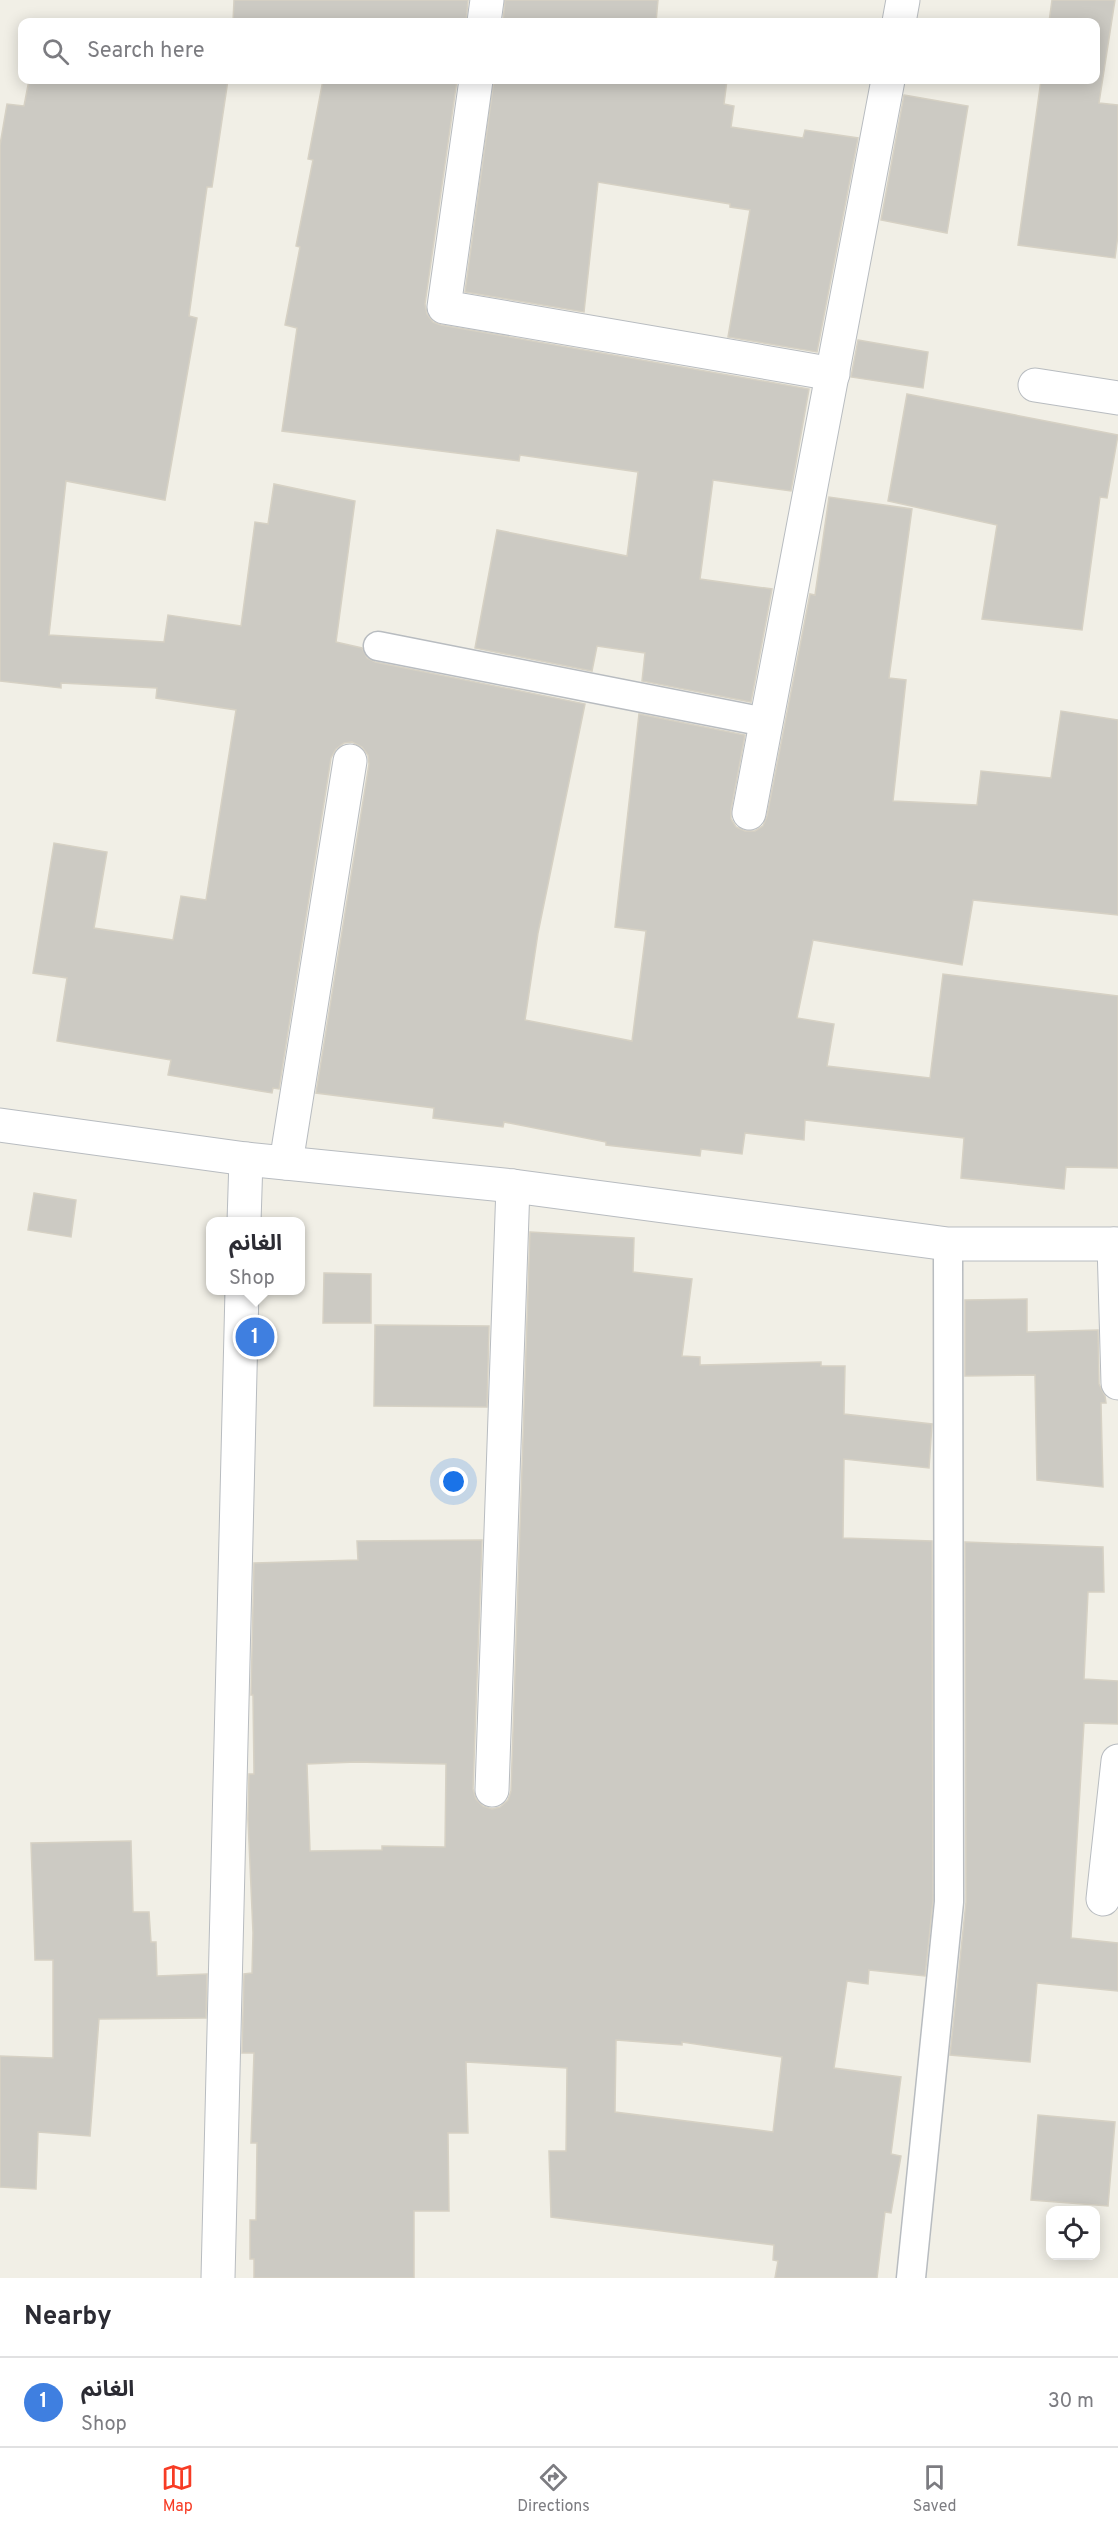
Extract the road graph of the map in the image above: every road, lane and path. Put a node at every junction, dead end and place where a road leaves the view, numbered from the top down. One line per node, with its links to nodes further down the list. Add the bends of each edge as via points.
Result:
1 (487, 0): 3 (street)
2 (903, 0): 4 (street)
3 (485, 18)
4 (900, 18)
5 (475, 84): 7 (street, via 444,307)
6 (887, 84): 7 (street)
7 (833, 374): 11 (street)
8 (1035, 385): 9 (street)
9 (1118, 398)
10 (378, 646): 11 (lane)
11 (765, 722): 13 (street)
12 (350, 761): 16 (street)
13 (749, 813)
14 (0, 1125): 15 (street)
15 (246, 1159): 16 (street); 18 (street)
16 (286, 1163): 17 (street)
17 (513, 1186): 19 (street); 24 (street)
18 (244, 1217)
19 (948, 1244): 20 (street); 27 (lane, via 949,1902)
20 (1116, 1244): 22 (street)
21 (242, 1295): 26 (street)
22 (1118, 1383)
23 (1118, 1761): 25 (street)
24 (492, 1790)
25 (1103, 1899)
26 (218, 2278)
27 (911, 2278)

